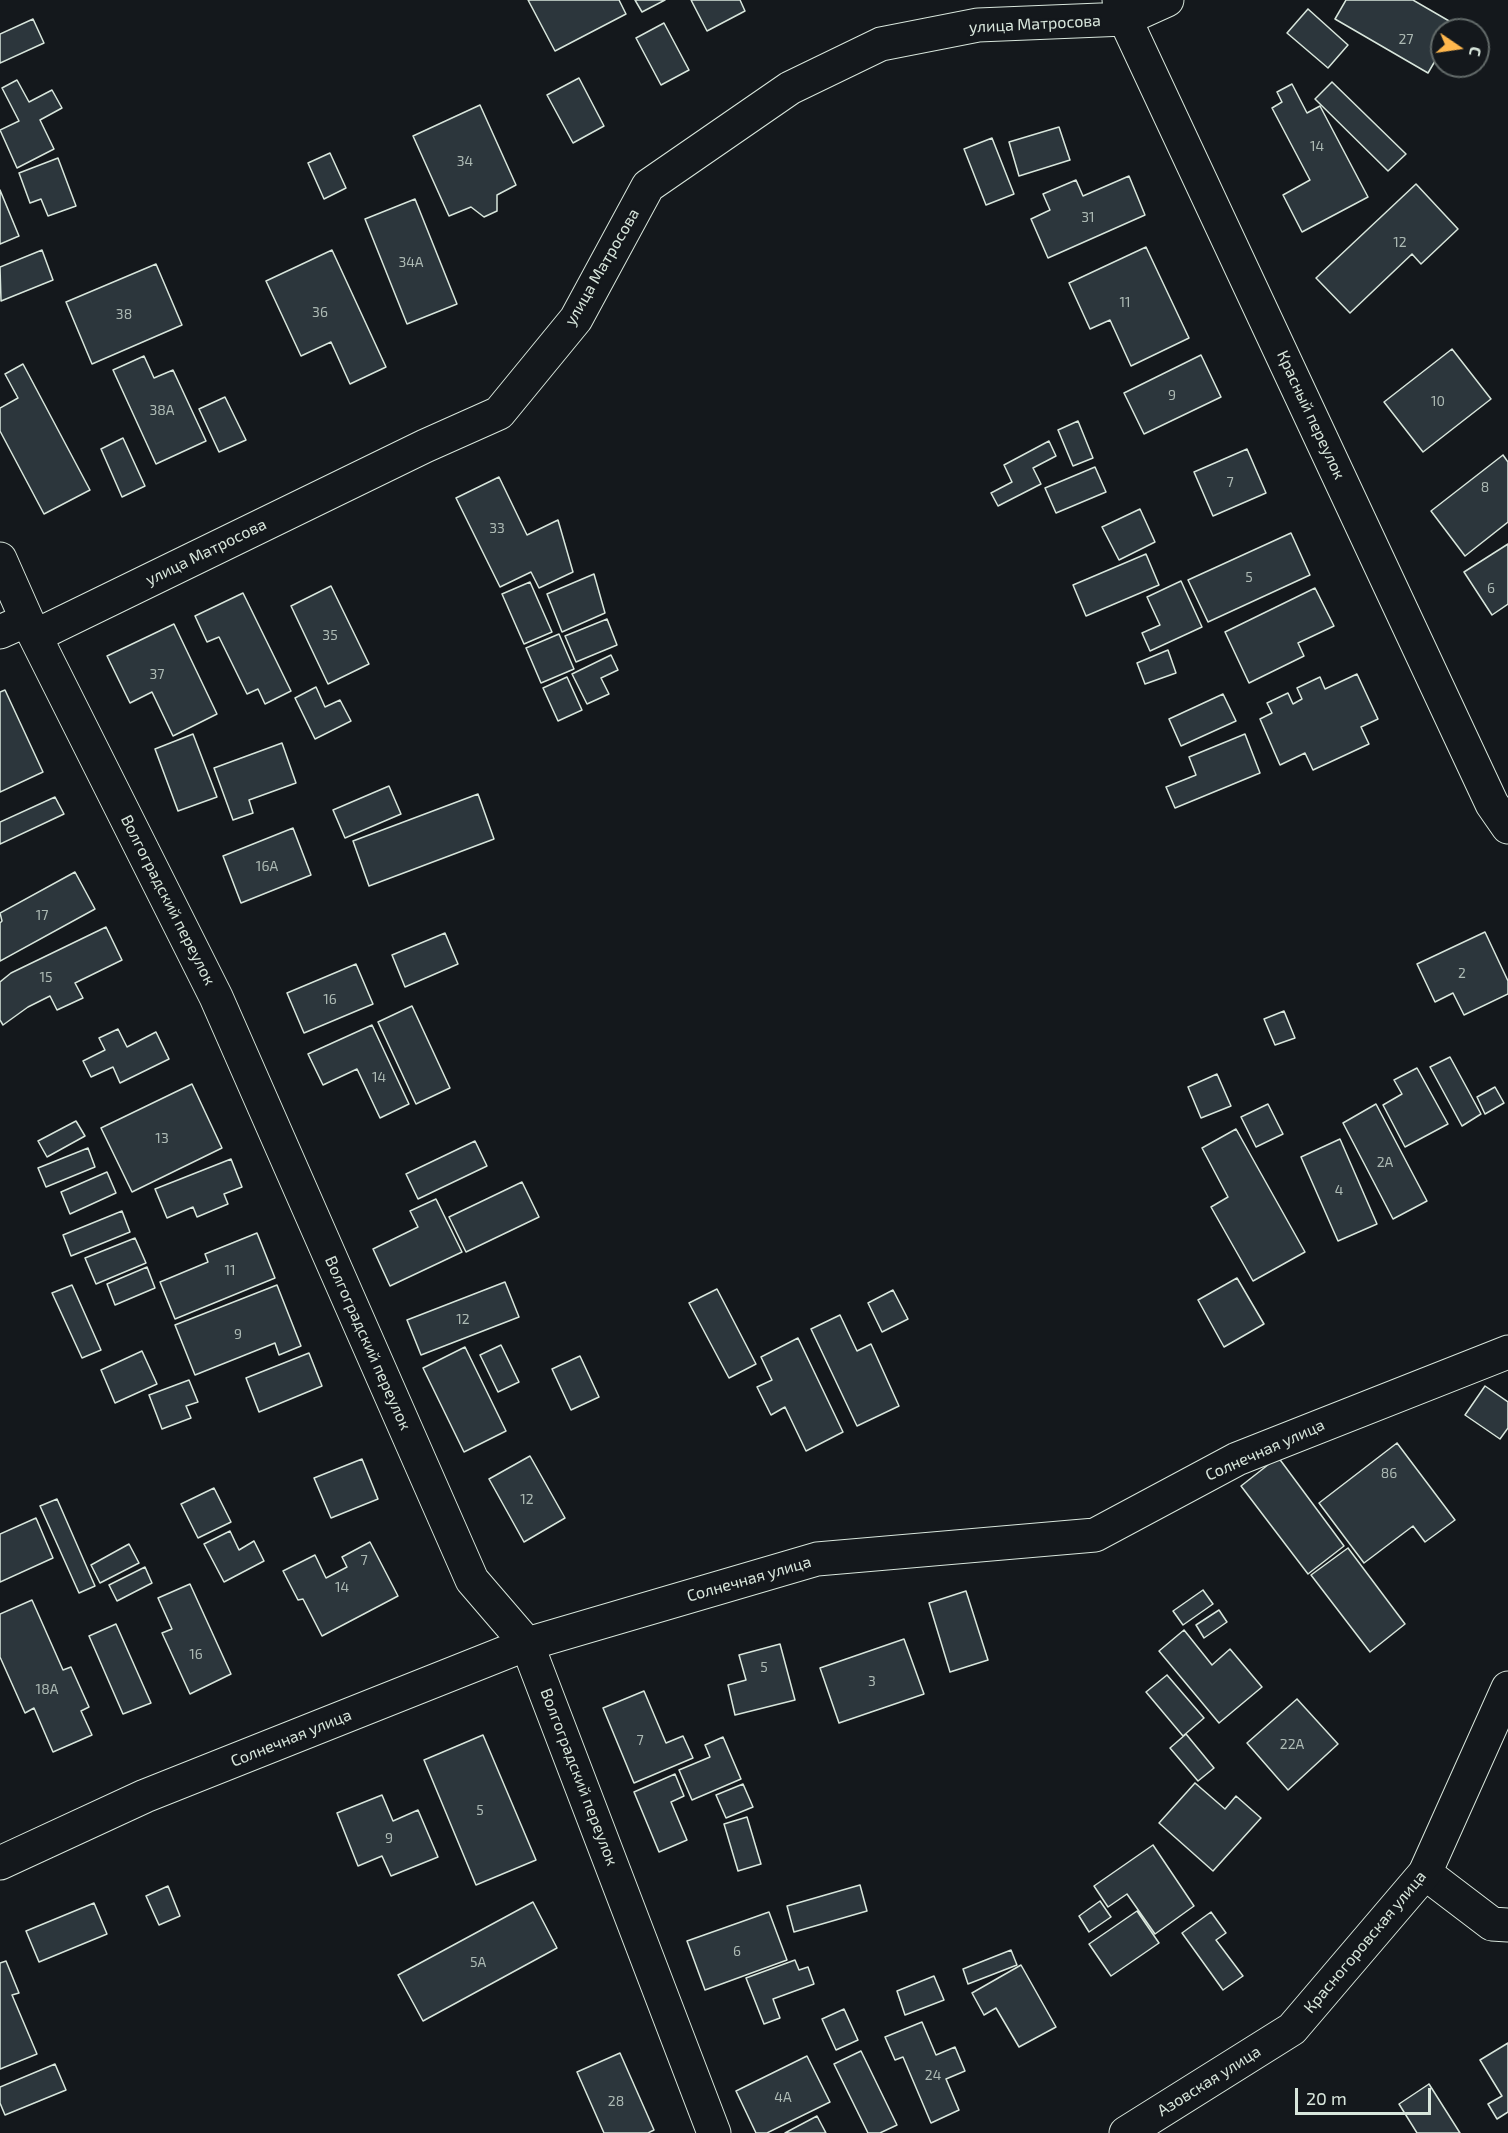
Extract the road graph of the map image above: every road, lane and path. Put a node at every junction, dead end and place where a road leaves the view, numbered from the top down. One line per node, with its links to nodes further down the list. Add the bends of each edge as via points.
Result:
1 (1167, 0): 2 (street, улица Матросова)
2 (1122, 9): 4 (street, улица Матросова, via 978,25 880,44 790,88 648,186 576,319 499,413); 5 (street, Красный переулок, via 1492,804)
3 (0, 559): 4 (street, Волгоградский переулок)
4 (21, 629): 7 (street, Волгоградский переулок, via 216,997 472,1580)
5 (1508, 827)
6 (1508, 1352): 7 (street, Солнечная улица, via 1237,1459 1095,1535 817,1559)
7 (527, 1644): 9 (street, Солнечная улица, via 145,1796); 13 (street, Волгоградский переулок)
8 (1508, 1688): 10 (street, Красногоровская улица)
9 (0, 1863)
10 (1425, 1873): 11 (street, via 1492,1924); 12 (street, Красногоровская улица)
11 (1508, 1925)
12 (1292, 2029): 14 (street, Азовская улица)
13 (714, 2133)
14 (1126, 2133)

